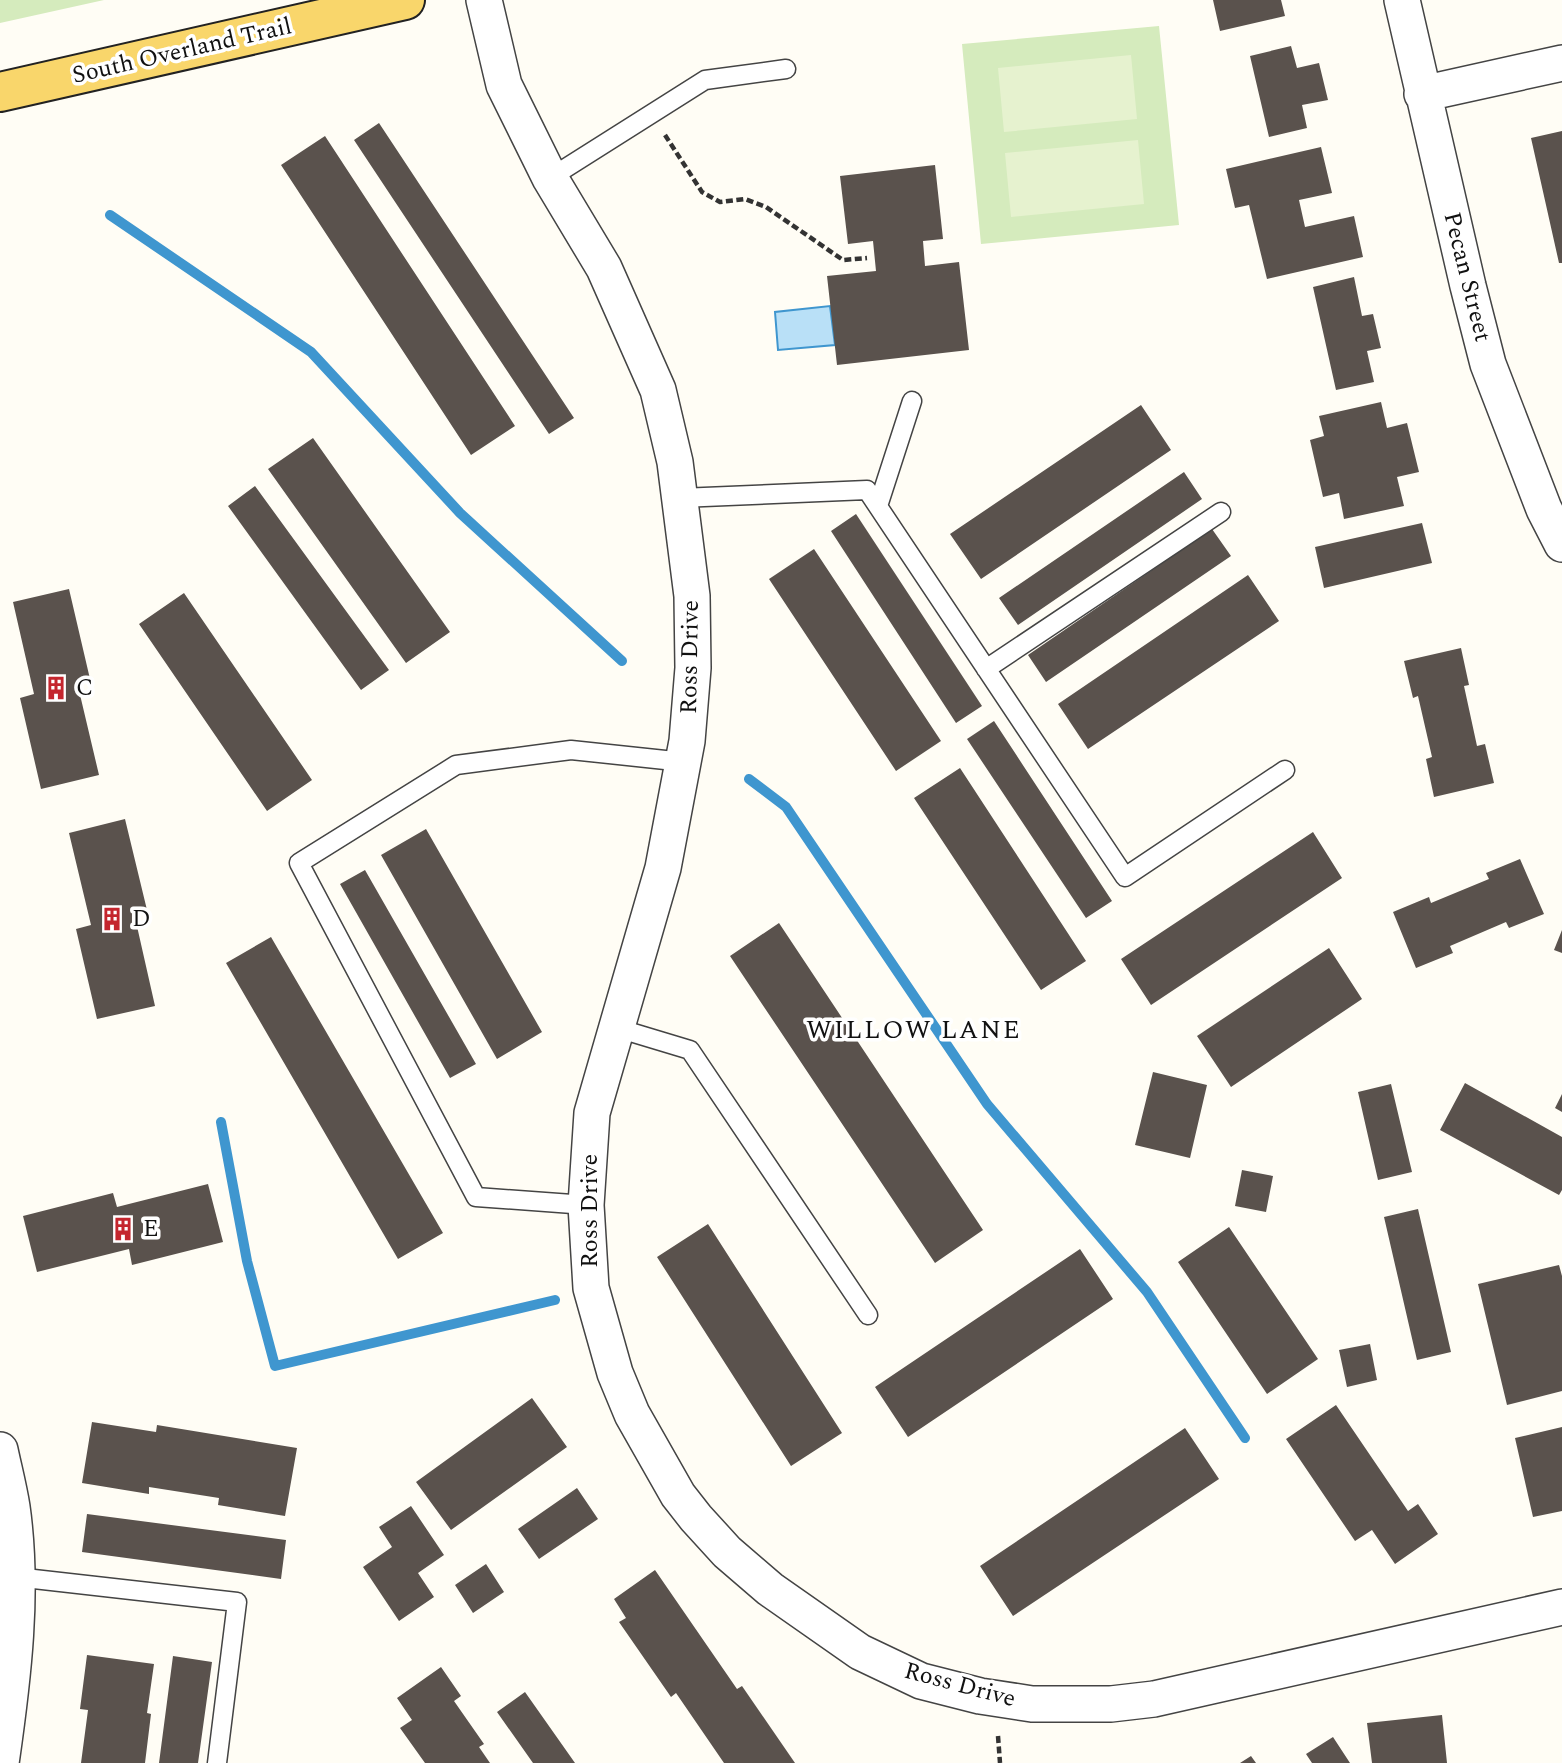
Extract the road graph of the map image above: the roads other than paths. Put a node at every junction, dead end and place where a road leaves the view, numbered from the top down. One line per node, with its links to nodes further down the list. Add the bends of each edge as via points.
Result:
1 (405, 0): 6 (main road, South Overland Trail)
2 (484, 0): 8 (street, Ross Drive, via 504,85)
3 (1402, 0): 7 (street, Pecan Street)
4 (1562, 63): 7 (street)
5 (786, 69): 8 (lane, via 705,80)
6 (0, 92)
7 (1422, 94): 13 (street, Pecan Street, via 1489,364 1544,509)
8 (550, 178): 10 (street, Ross Drive, via 604,268 658,390)
9 (912, 401): 11 (lane)
10 (680, 498): 11 (lane, via 867,490); 15 (street, Ross Drive, via 692,596 693,668)
11 (878, 506): 14 (lane)
12 (1221, 512): 14 (lane)
13 (1562, 544)
14 (986, 668): 16 (lane, via 1125,877)
15 (684, 762): 17 (street, Ross Drive, via 663,868); 18 (lane, via 571,750 456,765 299,863 477,1198)
16 (1284, 770)
17 (617, 1028): 18 (street, Ross Drive, via 592,1113); 19 (lane, via 690,1050)
18 (586, 1205): 22 (street, Ross Drive, via 591,1288 615,1373 632,1414 678,1495 727,1552 770,1589 860,1653 921,1681 1032,1704 1122,1703)
19 (868, 1315)
20 (0, 1450): 21 (street, via 12,1508)
21 (16, 1577): 23 (street, via 13,1660); 24 (lane, via 237,1602)
22 (1562, 1608)
23 (1, 1763)
24 (217, 1763)

